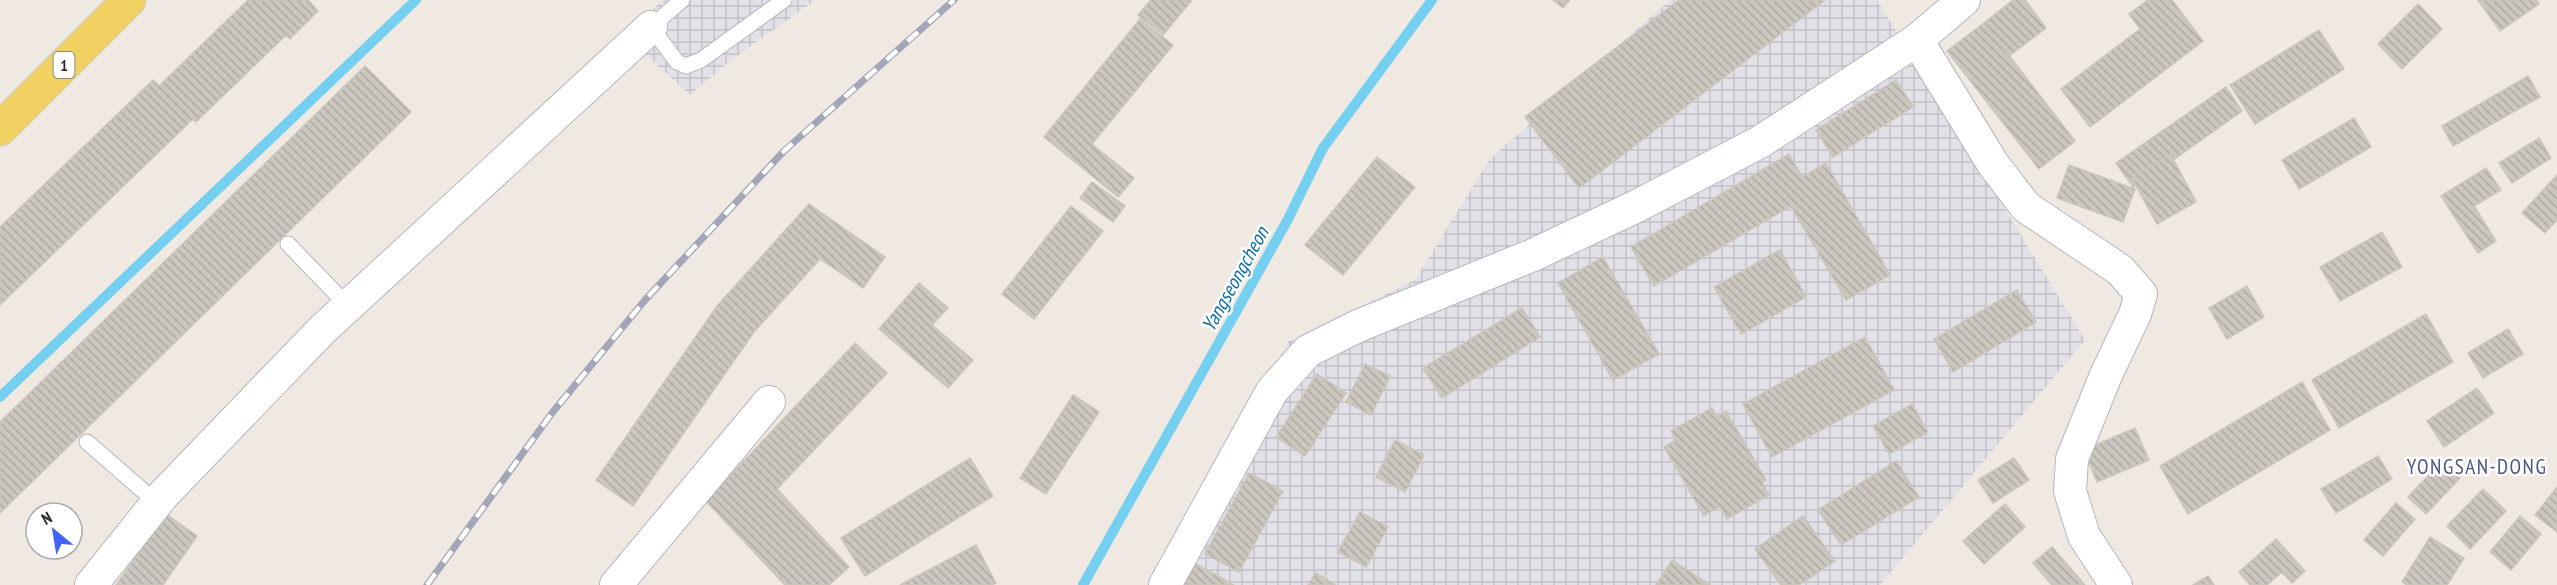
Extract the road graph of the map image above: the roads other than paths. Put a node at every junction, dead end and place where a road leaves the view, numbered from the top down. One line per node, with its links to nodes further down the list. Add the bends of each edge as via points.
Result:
1 (129, 0): 7 (main road, 1)
2 (682, 0): 5 (lane)
3 (784, 0): 5 (lane, via 701,60 686,66 677,62)
4 (1964, 0): 6 (street)
5 (651, 27): 9 (street)
6 (1917, 40): 15 (street, via 1760,142 1656,196 1533,255 1358,326 1308,351 1272,391); 16 (street, via 1994,164 2026,207 2120,270 2141,294 2072,459 2070,491 2084,536)
7 (0, 129)
8 (288, 244): 9 (lane)
9 (348, 306): 12 (street)
10 (769, 402): 14 (street)
11 (87, 441): 12 (lane)
12 (157, 503): 13 (street)
13 (91, 585)
14 (616, 585)
15 (1165, 585)
16 (2115, 585)

